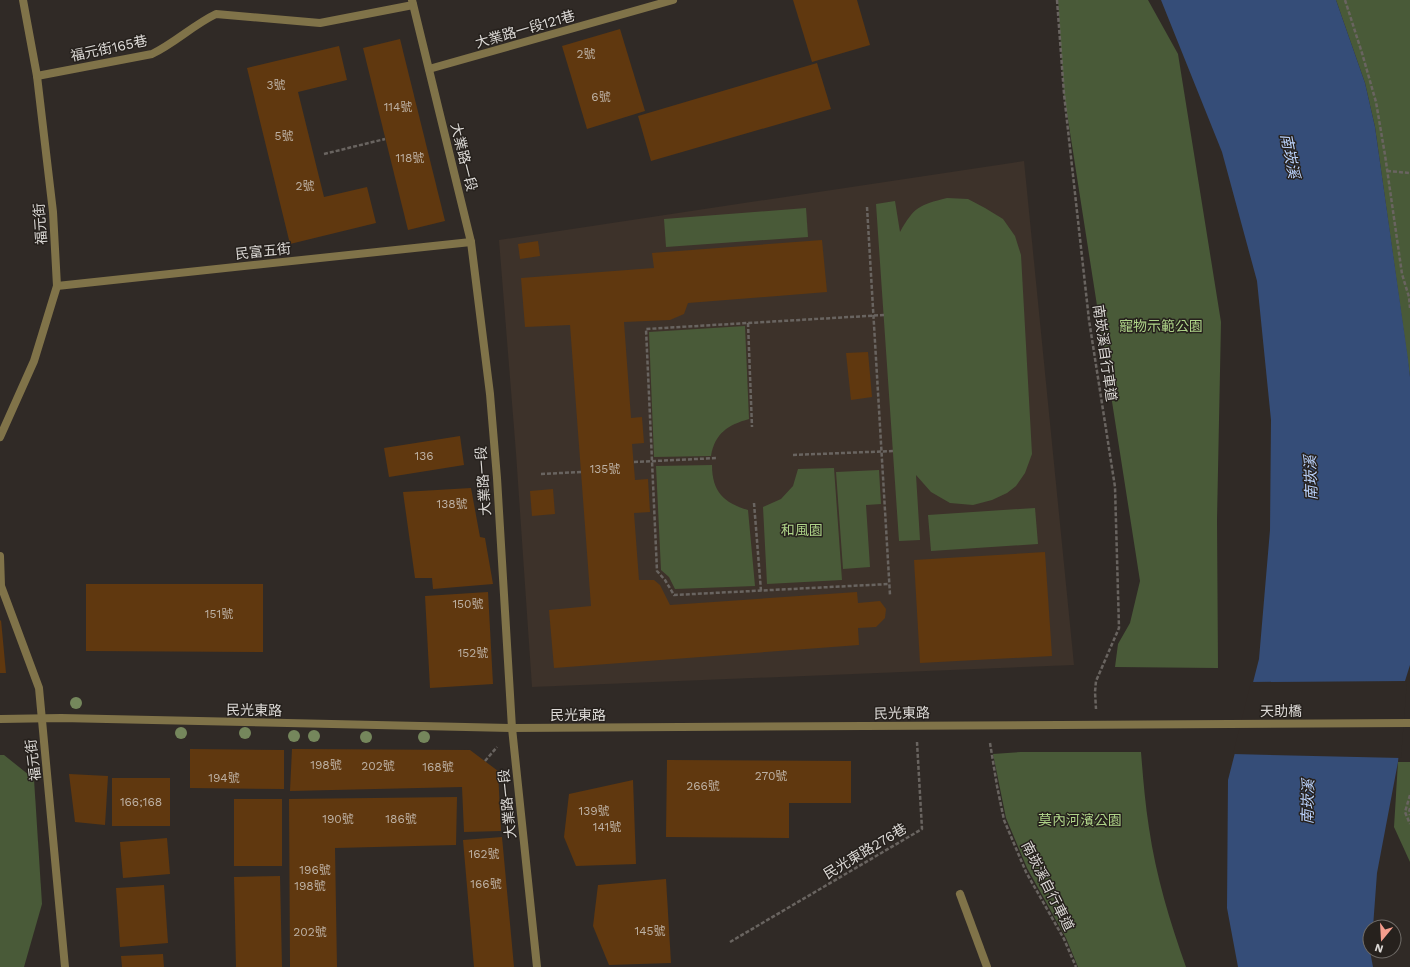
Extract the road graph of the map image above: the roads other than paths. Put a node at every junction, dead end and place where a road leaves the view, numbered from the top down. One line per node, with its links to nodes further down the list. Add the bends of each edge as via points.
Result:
1 (23, 0): 5 (street, 福元街)
2 (673, 0): 4 (street, 大業路一段121巷)
3 (412, 2): 4 (street, 大業路一段); 5 (street, 福元街165巷, via 320,22 216,14 152,54)
4 (429, 69): 6 (street, 大業路一段)
5 (37, 76): 7 (street, 福元街, via 53,212)
6 (471, 242): 7 (street, 民富五街); 14 (street, 大業路一段, via 490,394)
7 (57, 286): 8 (street, 福元街, via 34,361)
8 (0, 437)
9 (0, 556): 10 (street, 福元街, via 1,586 39,688)
10 (41, 718): 11 (street, 民光東路); 14 (street, 民光東路); 16 (street, 福元街)
11 (0, 719)
12 (1408, 723): 13 (street, 天助橋)
13 (1156, 725): 14 (street, 民光東路)
14 (512, 728): 17 (street, 大業路一段)
15 (960, 894): 18 (street)
16 (65, 967)
17 (537, 967)
18 (987, 967)

